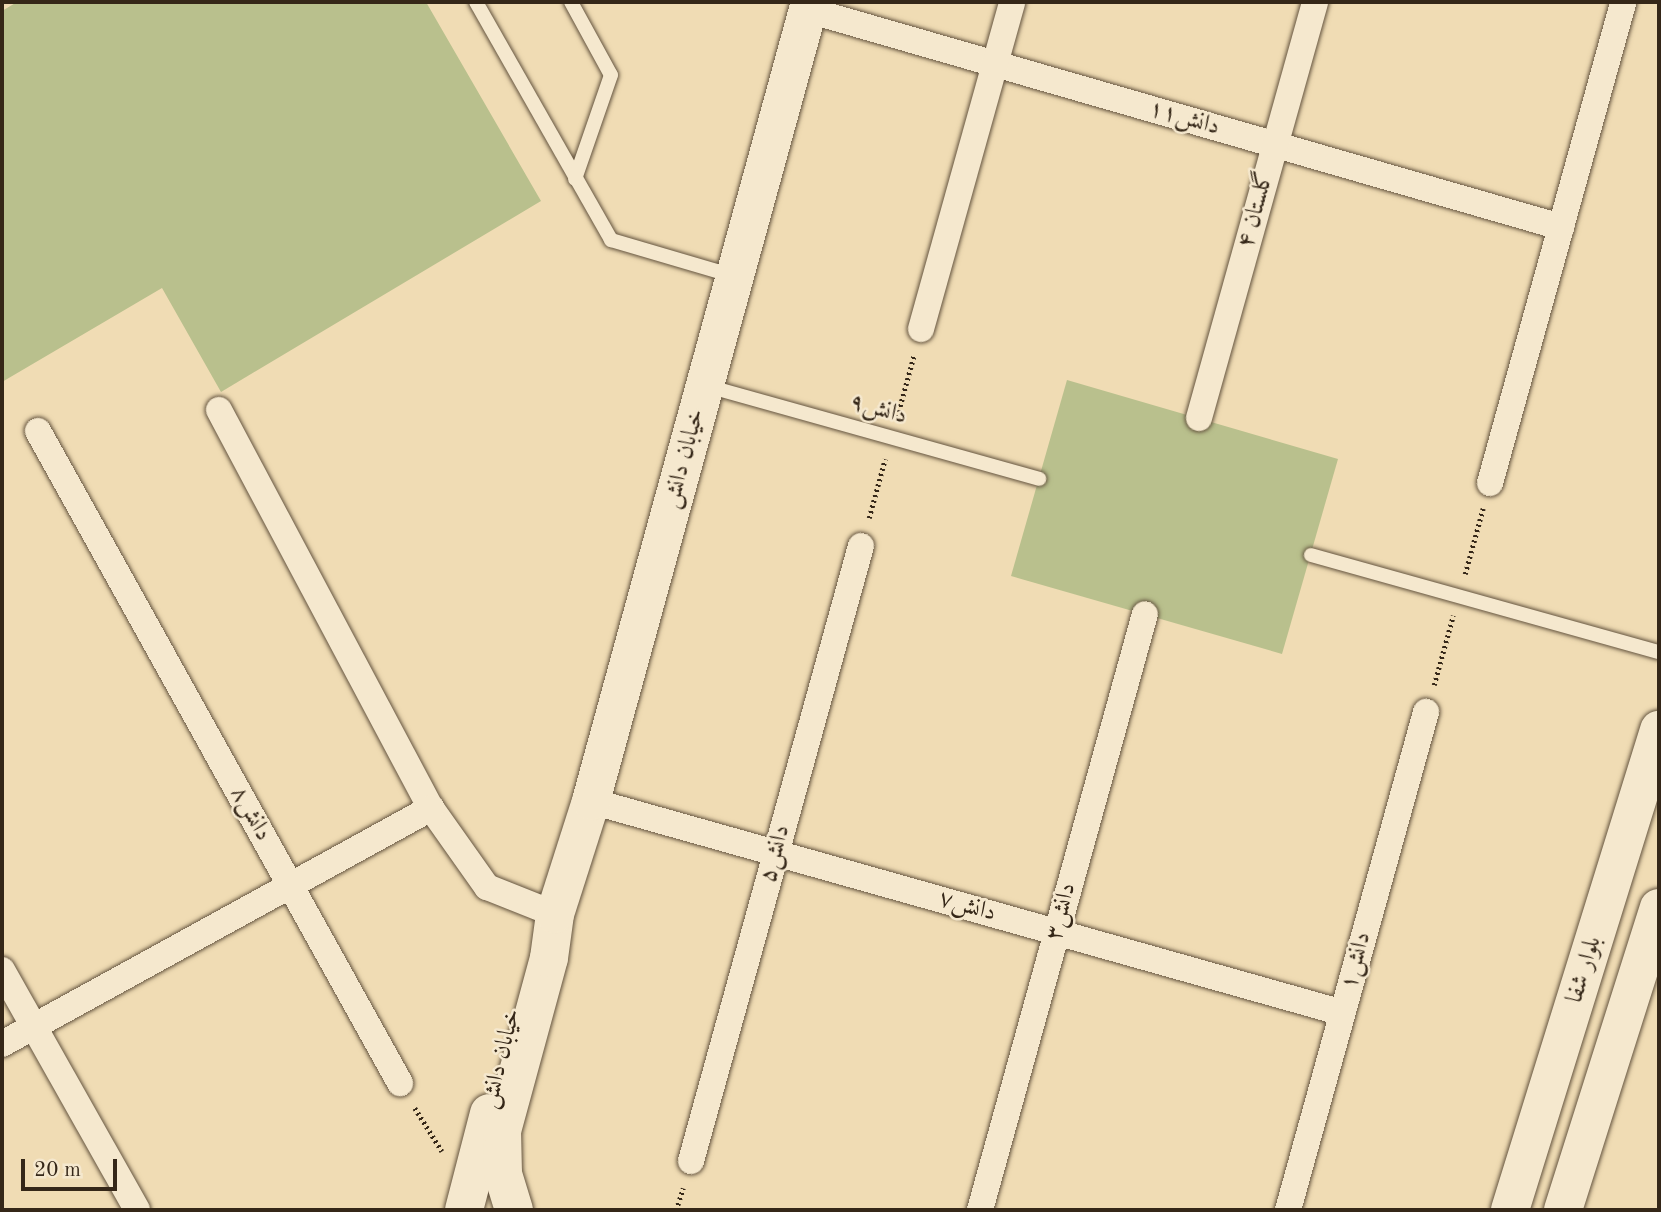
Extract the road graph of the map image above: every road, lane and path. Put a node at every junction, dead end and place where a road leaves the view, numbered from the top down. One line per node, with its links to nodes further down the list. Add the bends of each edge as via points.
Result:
1 (475, 2): 9 (lane)
2 (571, 2): 9 (lane, via 611,75)
3 (1012, 2): 7 (street)
4 (1315, 2): 8 (street, گلستان ۴)
5 (1623, 2): 10 (street)
6 (809, 6): 7 (street, دانش۱۱); 11 (street, خیابان دانش)
7 (995, 64): 8 (street, دانش۱۱); 12 (street)
8 (1275, 145): 10 (street, دانش۱۱); 15 (street, گلستان ۴)
9 (575, 178): 11 (lane, via 611,240)
10 (1561, 227): 19 (street)
11 (735, 276): 13 (street, خیابان دانش)
12 (921, 330): 17 (path)
13 (705, 385): 17 (lane, دانش۹); 27 (street, خیابان دانش)
14 (219, 410): 28 (street)
15 (1199, 418)
16 (38, 431): 30 (street, دانش۸)
17 (891, 437): 18 (lane, دانش۹); 20 (path)
18 (1039, 479)
19 (1490, 483): 22 (path)
20 (861, 546): 29 (street, دانش۵)
21 (1311, 555): 22 (lane)
22 (1458, 596): 24 (lane); 25 (path)
23 (1145, 614): 33 (street, دانش۳)
24 (1659, 652)
25 (1426, 712): 35 (street, دانش۱)
26 (1659, 730): 45 (street, بلوار شفا)
27 (591, 801): 29 (street, دانش۷); 32 (street, خیابان دانش)
28 (431, 808): 30 (street); 32 (street, via 487,887)
29 (776, 853): 33 (street, دانش۷); 39 (street, دانش۵)
30 (290, 886): 36 (street); 38 (street, دانش۸)
31 (1659, 908): 46 (street)
32 (555, 914): 40 (street, خیابان دانش, via 531,946); 42 (street, خیابان دانش, via 549,958 502,1131 503,1174)
33 (1056, 933): 35 (street, دانش۷); 43 (street, دانش۳)
34 (2, 970): 36 (street)
35 (1343, 1013): 44 (street, دانش۱)
36 (34, 1027): 37 (street); 41 (street)
37 (2, 1044)
38 (400, 1083): 40 (path)
39 (691, 1161)
40 (466, 1202)
41 (136, 1210)
42 (514, 1210)
43 (980, 1210)
44 (1288, 1210)
45 (1510, 1210)
46 (1563, 1210)

